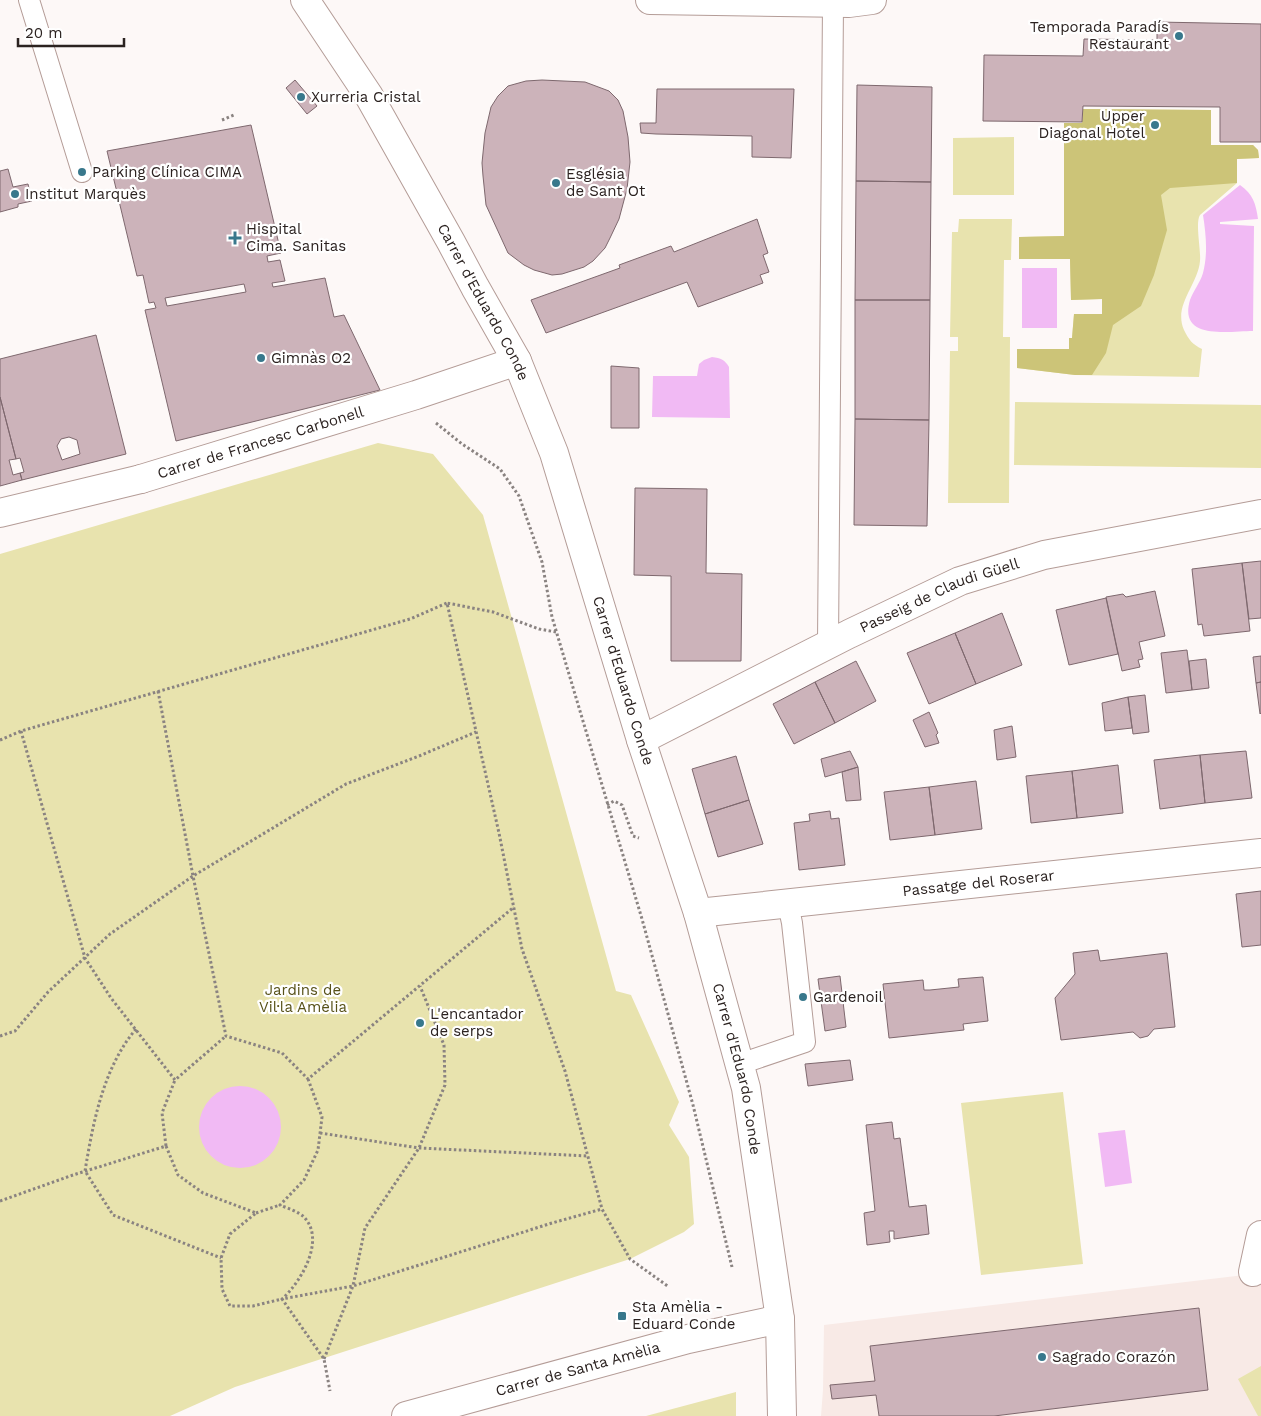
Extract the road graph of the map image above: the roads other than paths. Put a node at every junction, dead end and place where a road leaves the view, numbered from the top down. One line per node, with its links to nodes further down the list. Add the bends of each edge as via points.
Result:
1 (29, 0): 6 (lane)
2 (305, 0): 9 (street, Carrer d'Eduardo Conde, via 369,96)
3 (650, 0): 5 (street)
4 (872, 0): 5 (street)
5 (834, 3): 12 (lane)
6 (60, 103): 7 (lane, via 78,124 83,144); 8 (lane)
7 (91, 152)
8 (82, 172)
9 (516, 360): 10 (street, Carrer de Francesc Carbonell, via 416,395 141,478); 13 (street, Carrer d'Eduardo Conde, via 554,453)
10 (0, 513)
11 (1261, 514): 12 (street, Passeig de Claudi Güell, via 1044,554 960,581)
12 (828, 645): 13 (street, Passeig de Claudi Güell)
13 (642, 740): 16 (street, Carrer d'Eduardo Conde)
14 (1261, 853): 15 (street, Passatge del Roserar)
15 (788, 904): 16 (street, Passatge del Roserar); 17 (lane, via 805,1042)
16 (698, 913): 17 (street, Carrer d'Eduardo Conde)
17 (740, 1064): 20 (street, Carrer d'Eduardo Conde, via 748,1098)
18 (1261, 1236): 19 (street)
19 (1253, 1272)
20 (780, 1319): 21 (street, Carrer de Santa Amèlia, via 688,1339); 22 (street, Carrer d'Eduardo Conde)
21 (406, 1416)
22 (782, 1416)

